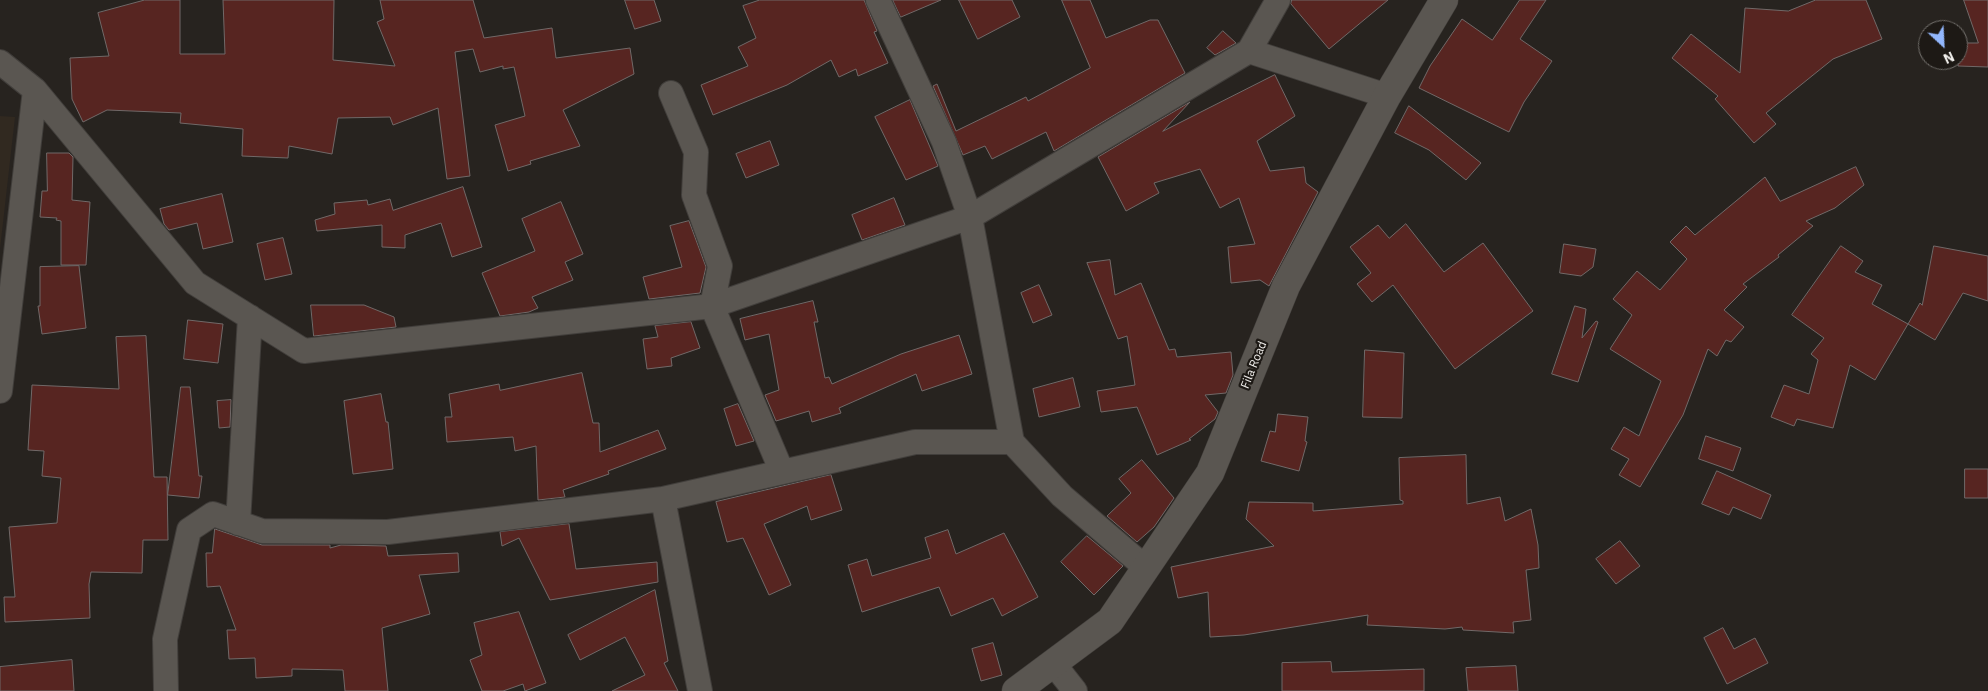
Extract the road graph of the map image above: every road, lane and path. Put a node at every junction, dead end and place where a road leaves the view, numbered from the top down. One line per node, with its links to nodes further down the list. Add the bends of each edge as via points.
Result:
1 (878, 0): 9 (street, via 944,142)
2 (1278, 0): 4 (street)
3 (1444, 0): 8 (street, Fila Road)
4 (1249, 52): 8 (street); 9 (street)
5 (0, 62): 6 (street)
6 (35, 90): 11 (street, via 195,283); 12 (street)
7 (671, 93): 10 (street, via 696,152 694,195 720,266)
8 (1387, 96): 17 (street, Fila Road, via 1286,286 1210,473)
9 (970, 217): 10 (street); 13 (street)
10 (712, 306): 11 (street, via 304,351); 14 (street)
11 (250, 317): 16 (street)
12 (0, 391)
13 (1012, 442): 14 (street, via 915,442); 17 (street, via 1062,496)
14 (782, 472): 15 (street)
15 (664, 499): 16 (street, via 388,532 262,532); 20 (street)
16 (238, 523): 19 (street, via 214,514 189,530 166,639)
17 (1146, 568): 18 (street, Fila Road, via 1110,621)
18 (1053, 663): 21 (street, Fila Road); 22 (street)
19 (166, 691)
20 (700, 691)
21 (1016, 691)
22 (1075, 691)

